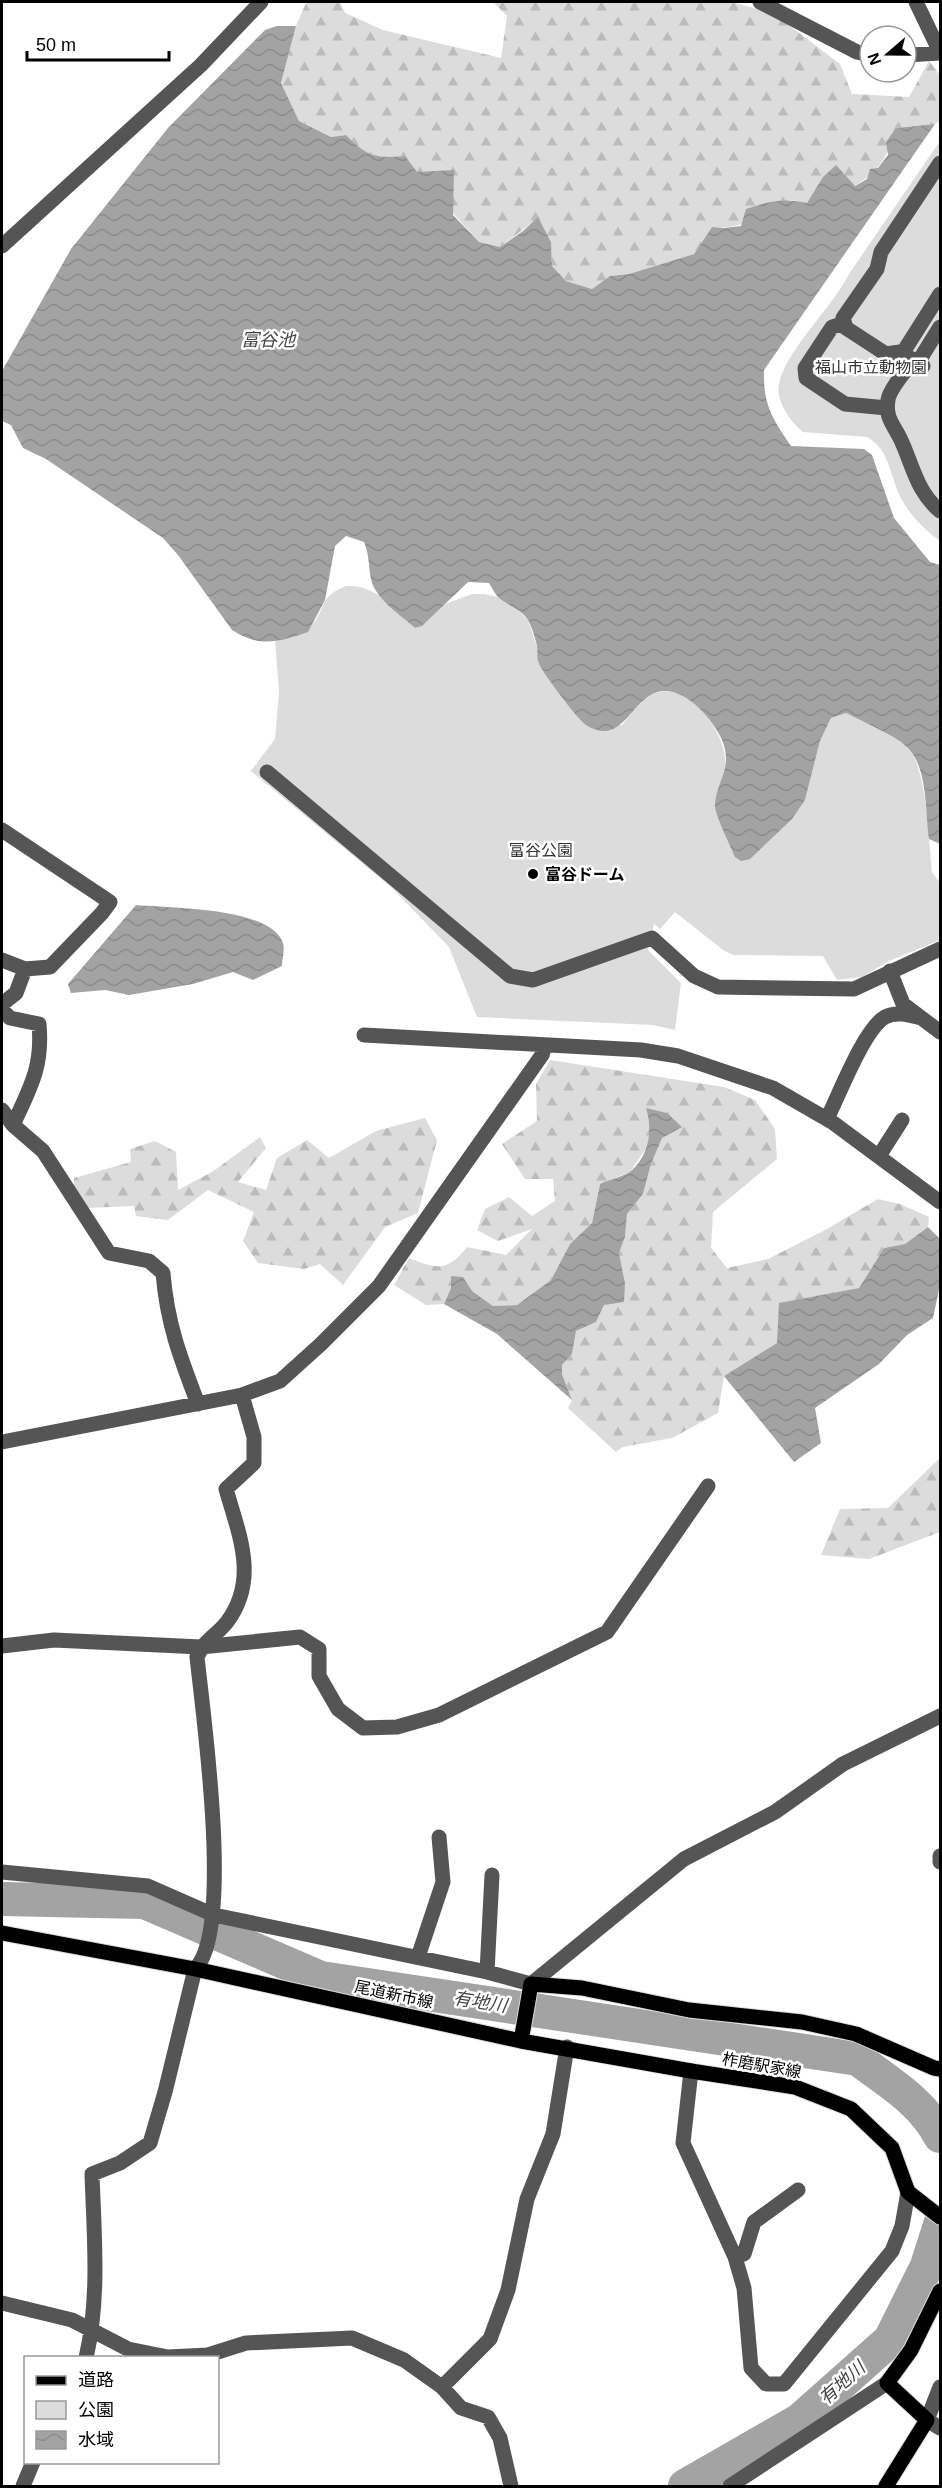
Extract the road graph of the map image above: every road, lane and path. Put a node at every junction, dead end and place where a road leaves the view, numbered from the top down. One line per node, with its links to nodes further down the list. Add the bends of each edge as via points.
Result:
1 (261, 2): 8 (street, via 201,65)
2 (760, 2): 4 (street)
3 (916, 2): 5 (street)
4 (858, 52)
5 (940, 53): 6 (street)
6 (918, 54)
7 (940, 163): 10 (street, via 881,252 877,269 843,318)
8 (2, 246)
9 (940, 294): 12 (street)
10 (844, 323): 12 (street, via 886,354); 13 (street, via 832,327 805,368 806,378 845,404)
11 (940, 327): 12 (street)
12 (914, 361): 13 (street, via 888,396)
13 (887, 408): 14 (street, via 917,484)
14 (940, 511)
15 (267, 772): 20 (street, via 510,976 533,980 652,938 694,976 718,987 854,989)
16 (2, 830): 19 (street, via 110,902 51,967)
17 (940, 949): 20 (street)
18 (2, 960): 19 (street)
19 (25, 969): 21 (street, via 16,993)
20 (890, 971): 23 (street, via 903,1004)
21 (2, 1004)
22 (2, 1010): 30 (street, via 10,1018 39,1024 42,1047 38,1070)
23 (921, 1018): 24 (street); 28 (street, via 886,1016 871,1028)
24 (940, 1032)
25 (364, 1035): 26 (street)
26 (545, 1044): 28 (street, via 678,1056 773,1088); 33 (street, via 542,1055 379,1286 280,1381)
27 (2, 1110): 30 (street)
28 (827, 1119): 31 (street)
29 (903, 1120): 31 (street)
30 (13, 1125): 34 (street, via 43,1151 109,1253 149,1261 163,1273 175,1344)
31 (879, 1156): 32 (street)
32 (940, 1202)
33 (242, 1395): 34 (street); 38 (street, via 254,1437 254,1463 226,1490 246,1564 241,1593 227,1622)
34 (198, 1404): 35 (street)
35 (2, 1442)
36 (708, 1486): 38 (street, via 607,1632 439,1715 397,1727 363,1728 338,1709 319,1676 319,1649 300,1637)
37 (2, 1646): 38 (street, via 54,1640)
38 (201, 1647): 45 (street, via 197,1657 214,1828)
39 (940, 1716): 50 (street, via 843,1764 775,1812 684,1859)
40 (439, 1837): 47 (street, via 443,1882)
41 (940, 1856): 42 (street)
42 (940, 1862)
43 (2, 1872): 45 (street, via 148,1886)
44 (492, 1875): 49 (street)
45 (214, 1915): 47 (street); 48 (street)
46 (2, 1933): 48 (main road, 尾道新市線)
47 (418, 1958): 49 (street)
48 (199, 1966): 51 (main road, 尾道新市線); 61 (street, via 150,2143 120,2163 92,2174)
49 (487, 1972): 50 (street)
50 (530, 1988): 51 (main road); 53 (main road, via 582,1988 689,2010 813,2024 856,2034)
51 (522, 2036): 52 (main road, 柞磨駅家線)
52 (567, 2047): 54 (main road, 柞磨駅家線); 66 (street, via 553,2134 527,2199 508,2290 490,2339)
53 (940, 2069)
54 (691, 2071): 56 (main road, 柞磨駅家線, via 795,2087 851,2109 892,2148); 58 (street, via 683,2143)
55 (798, 2190): 58 (street, via 754,2222 744,2254)
56 (908, 2192): 57 (main road); 58 (street, via 902,2226 892,2251 783,2384 766,2384 751,2368 744,2288)
57 (940, 2217)
58 (735, 2257)
59 (940, 2291): 65 (main road, via 911,2350)
60 (2, 2303): 61 (street, via 72,2320)
61 (92, 2331): 62 (street); 63 (street, via 128,2349)
62 (86, 2356)
63 (163, 2356)
64 (188, 2356): 66 (street, via 208,2355 246,2343 352,2338 404,2360)
65 (887, 2383): 68 (main road); 73 (street)
66 (442, 2387): 72 (street, via 461,2408 488,2417 500,2438)
67 (940, 2387): 68 (street)
68 (927, 2420): 69 (street); 74 (main road)
69 (940, 2428)
70 (33, 2464): 71 (street)
71 (22, 2487)
72 (511, 2487)
73 (730, 2487)
74 (886, 2487)

